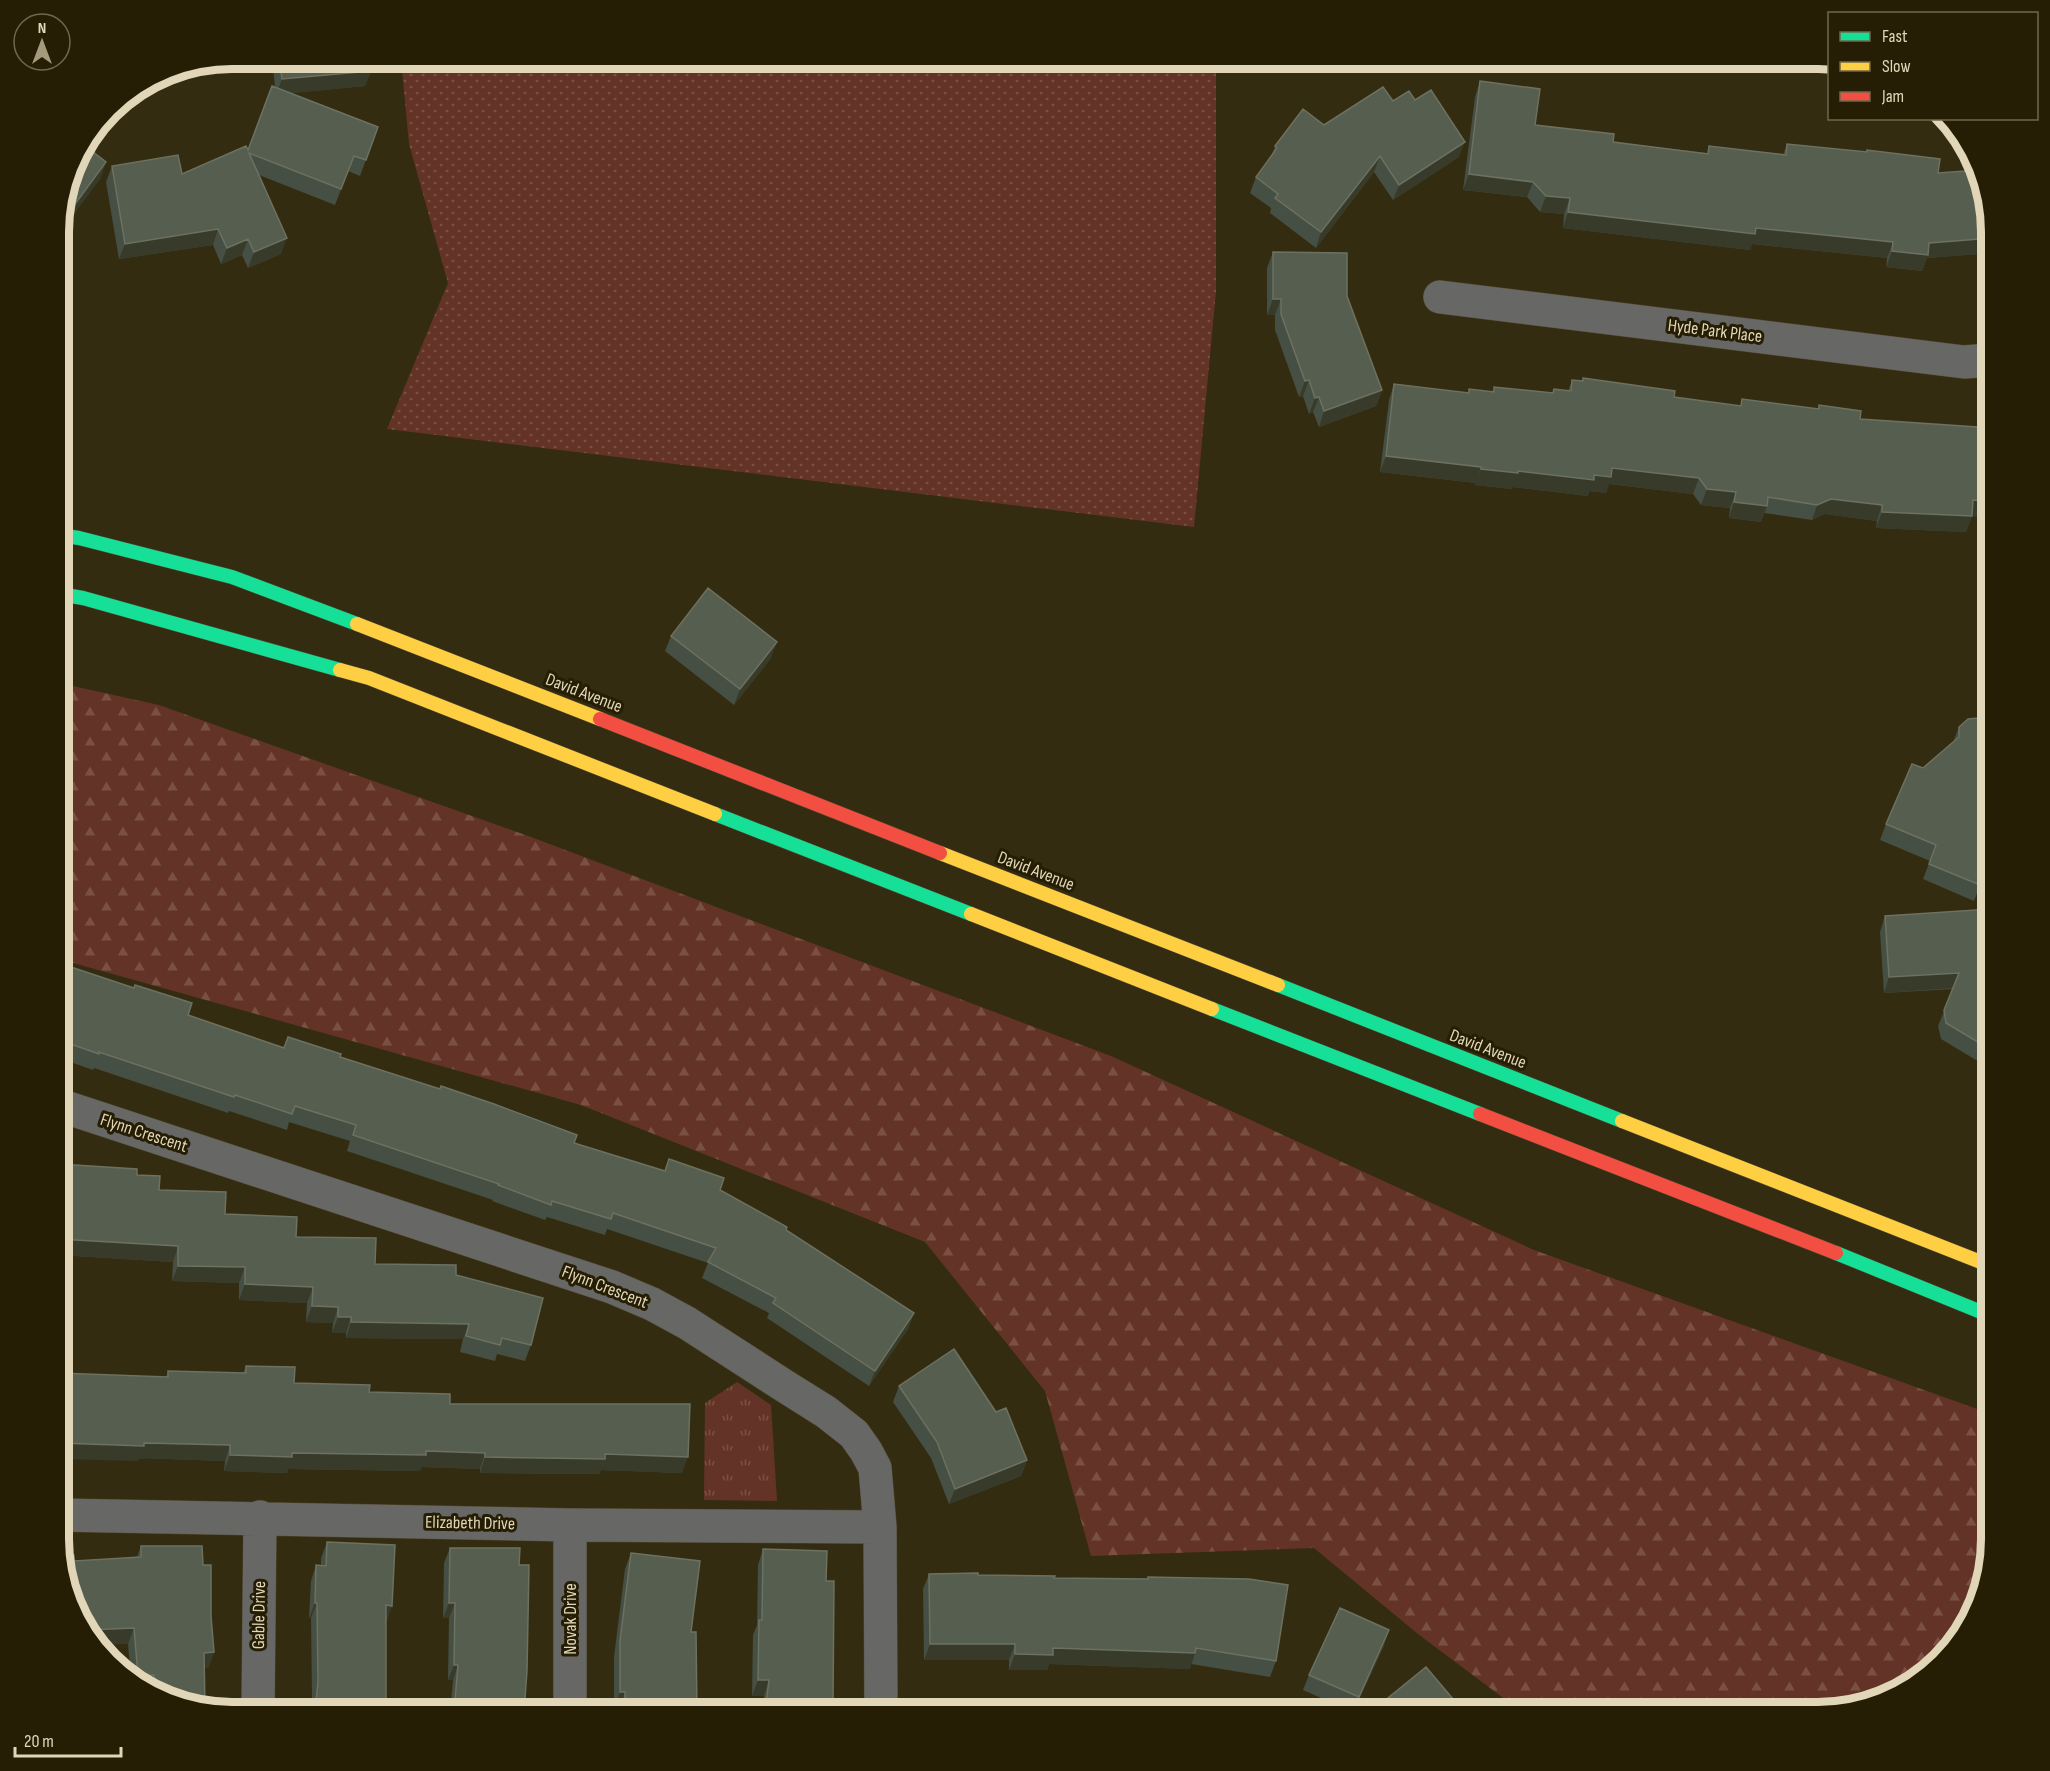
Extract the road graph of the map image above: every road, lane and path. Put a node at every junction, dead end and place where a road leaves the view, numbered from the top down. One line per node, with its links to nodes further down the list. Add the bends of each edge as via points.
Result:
1 (1440, 297): 2 (street, Hyde Park Place, via 1964,362)
2 (1981, 361)
3 (69, 536): 6 (main road, David Avenue, via 232,577 384,634)
4 (69, 596): 7 (main road, via 369,678)
5 (69, 1108): 11 (street, Flynn Crescent, via 612,1287 652,1304 826,1412 854,1434 875,1468)
6 (1981, 1262)
7 (1981, 1312)
8 (69, 1515): 9 (street, Elizabeth Drive)
9 (260, 1517): 10 (street, Elizabeth Drive); 12 (street, Gable Drive)
10 (570, 1525): 11 (street, Elizabeth Drive); 13 (street, Novak Drive)
11 (880, 1527): 14 (street, Flynn Crescent)
12 (258, 1702)
13 (570, 1702)
14 (881, 1702)

